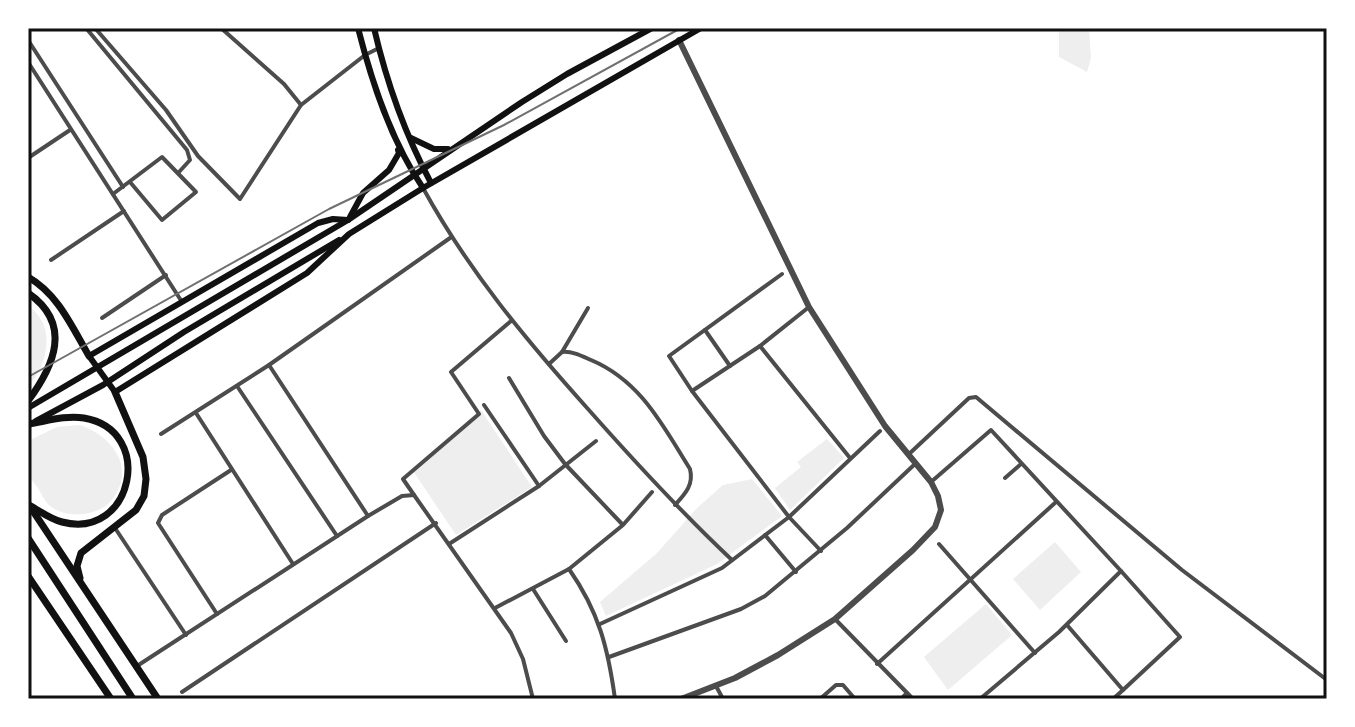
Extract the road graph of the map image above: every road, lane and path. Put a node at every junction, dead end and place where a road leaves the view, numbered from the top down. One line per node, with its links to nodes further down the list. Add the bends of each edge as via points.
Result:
1 (86, 28): 20 (street, via 187,150 190,160)
2 (95, 28): 13 (street, via 198,156 240,199)
3 (221, 28): 13 (street)
4 (358, 28): 11 (main road)
5 (374, 28): 10 (main road)
6 (652, 28): 15 (main road)
7 (701, 28): 9 (main road)
8 (28, 40): 24 (street)
9 (679, 40): 23 (main road); 37 (street)
10 (379, 48): 11 (street); 16 (main road)
11 (365, 55): 13 (street); 17 (main road)
12 (28, 62): 14 (street)
13 (301, 105)
14 (70, 130): 18 (street); 26 (street)
15 (469, 136): 16 (main road, via 446,151); 19 (main road)
16 (411, 138): 19 (main road)
17 (397, 143): 21 (main road); 28 (main road, via 399,153 389,170 363,193)
18 (28, 157)
19 (423, 168): 21 (main road); 23 (main road)
20 (179, 172): 22 (street, via 162,157); 22 (street, via 196,192 162,220)
21 (414, 175): 25 (main road); 28 (main road)
22 (130, 182): 24 (street)
23 (431, 183): 25 (main road)
24 (123, 187): 26 (street)
25 (423, 188): 29 (main road); 30 (street)
26 (113, 194): 27 (street)
27 (124, 211): 31 (street); 33 (street)
28 (348, 220): 36 (main road, via 318,223); 54 (main road)
29 (349, 234): 51 (main road, via 307,273); 56 (main road, via 103,385)
30 (450, 238): 40 (street); 45 (street)
31 (51, 260)
32 (782, 274): 41 (street)
33 (166, 275): 36 (street); 39 (street)
34 (28, 277): 44 (highway, via 55,299)
35 (28, 293): 52 (highway, via 49,315 56,339 51,365)
36 (182, 302): 44 (main road)
37 (809, 307): 42 (street); 60 (street, via 885,426)
38 (588, 308): 43 (street)
39 (102, 318)
40 (511, 321): 46 (street); 70 (street, via 451,372 479,414 403,479)
41 (705, 330): 47 (street); 50 (street, via 669,356)
42 (760, 346): 47 (street); 61 (street)
43 (562, 352): 46 (street); 73 (street, via 605,366 646,399 690,469 690,487)
44 (89, 356): 51 (main road)
45 (269, 365): 49 (street); 74 (street)
46 (548, 365): 73 (street)
47 (730, 366): 50 (street)
48 (509, 378): 63 (street)
49 (237, 386): 55 (street); 80 (street)
50 (692, 391): 75 (street)
51 (115, 392): 78 (highway, via 143,457 146,479 136,510)
52 (28, 401)
53 (484, 405): 68 (street)
54 (28, 408)
55 (196, 413): 58 (street); 65 (street)
56 (29, 424): 72 (highway, via 75,417 111,431 126,455 127,484 113,509 87,523 63,522)
57 (880, 431): 61 (street)
58 (161, 434)
59 (596, 441): 63 (street)
60 (909, 454): 62 (street); 105 (street, via 976,397 1180,569)
61 (850, 458): 75 (street)
62 (916, 463): 67 (street); 84 (street)
63 (565, 464): 68 (street); 77 (street)
64 (1021, 464): 66 (street); 67 (street, via 990,430); 71 (street)
65 (231, 470): 86 (street); 95 (street, via 162,515 158,523)
66 (1005, 478)
67 (931, 482): 96 (street, via 941,504 935,527)
68 (539, 486): 82 (street)
69 (652, 492): 77 (street)
70 (414, 495): 74 (street, via 402,496); 76 (street)
71 (1056, 502): 88 (street); 91 (street)
72 (29, 504): 92 (highway)
73 (675, 505): 85 (street)
74 (368, 516): 80 (street)
75 (789, 517): 79 (street); 84 (street)
76 (436, 523): 82 (street); 108 (street)
77 (623, 525): 87 (street)
78 (115, 528): 92 (highway, via 81,553); 99 (street)
79 (765, 535): 85 (street); 89 (street)
80 (337, 536): 86 (street)
81 (28, 538): 111 (highway)
82 (449, 544): 94 (street)
83 (939, 544): 91 (street)
84 (821, 551): 89 (street)
85 (732, 560): 97 (street)
86 (293, 564): 95 (street)
87 (569, 569): 93 (street); 97 (street)
88 (1121, 571): 98 (street); 107 (street, via 1180,637)
89 (796, 572): 102 (street, via 741,609)
90 (28, 576): 110 (highway)
91 (971, 579): 101 (street); 103 (street)
92 (81, 582): 104 (highway)
93 (533, 589): 94 (street); 100 (street)
94 (495, 608): 113 (street, via 523,659)
95 (217, 614): 99 (street)
96 (835, 619): 103 (street); 106 (street)
97 (600, 624): 102 (street)
98 (1067, 625): 101 (street); 107 (street)
99 (186, 635): 104 (street)
100 (566, 641)
101 (1035, 653): 121 (street)
102 (609, 657): 114 (street)
103 (877, 664): 109 (street)
104 (137, 666): 112 (highway)
105 (1327, 680)
106 (716, 686): 115 (street); 116 (street)
107 (1123, 690): 122 (street)
108 (182, 692)
109 (907, 693): 119 (street); 120 (street)
110 (111, 699)
111 (133, 699)
112 (158, 699)
113 (533, 699)
114 (615, 699)
115 (681, 699)
116 (723, 699)
117 (820, 699): 118 (street, via 836,685 843,685)
118 (855, 699)
119 (901, 699)
120 (913, 699)
121 (980, 699)
122 (1113, 699)

